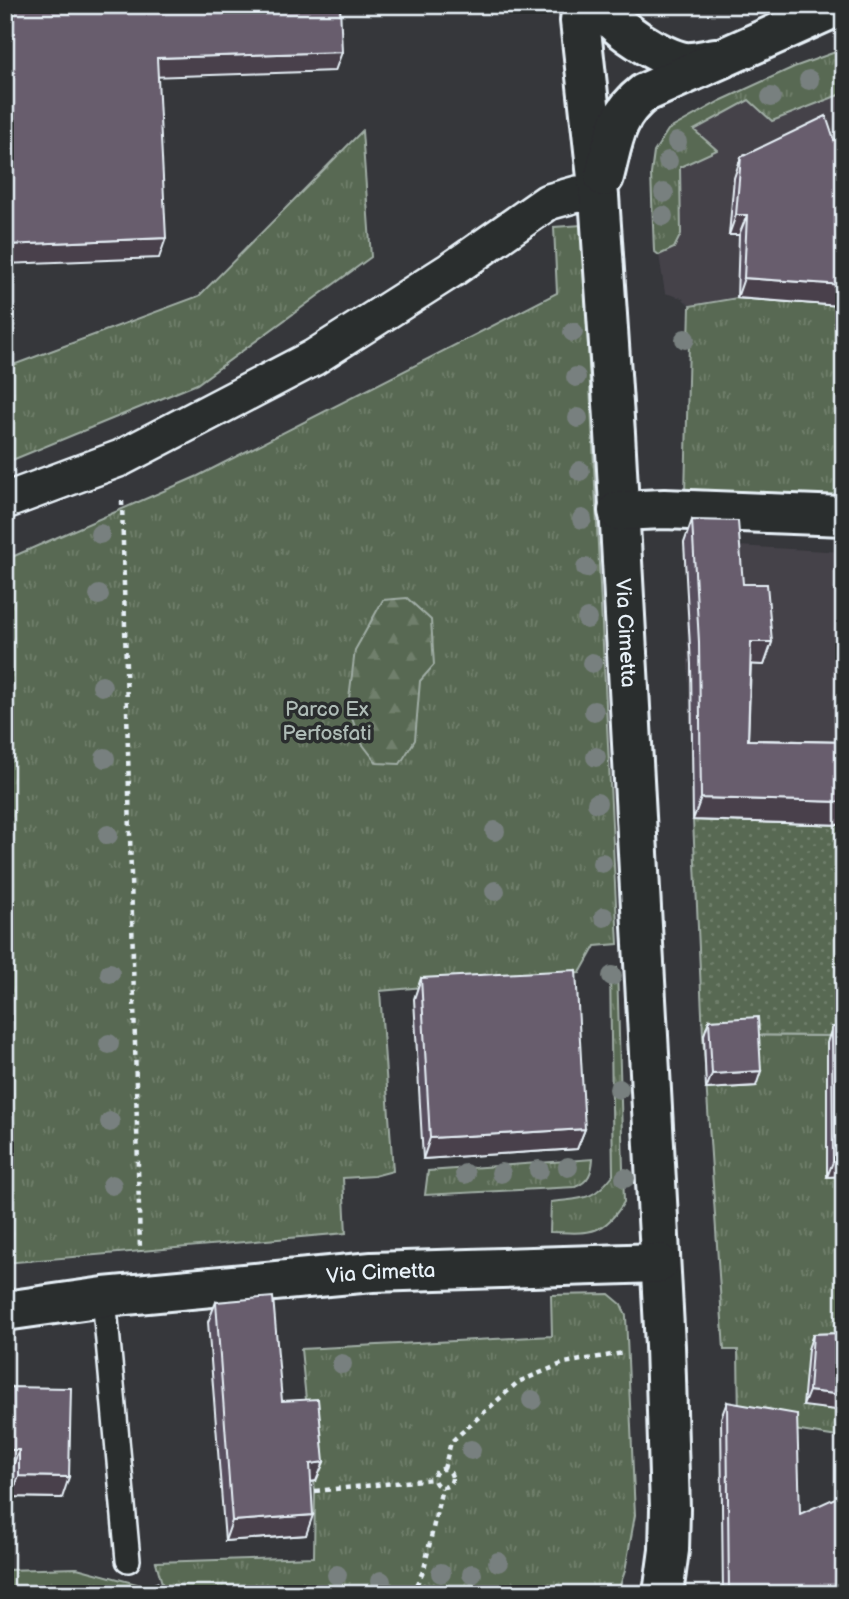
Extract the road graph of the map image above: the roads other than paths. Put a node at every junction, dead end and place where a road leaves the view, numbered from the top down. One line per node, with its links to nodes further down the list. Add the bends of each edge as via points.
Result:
1 (582, 5): 5 (street, Via Cimetta)
2 (600, 5): 4 (street, via 619,29 662,53 684,62)
3 (841, 5): 4 (street)
4 (723, 58): 5 (street, via 644,93 628,105)
5 (599, 196): 6 (street, via 577,194 548,202 313,358 121,458); 7 (street, Via Cimetta)
6 (5, 501)
7 (618, 511): 8 (street); 9 (street, Via Cimetta)
8 (844, 516)
9 (659, 1263): 10 (street, Via Cimetta, via 372,1272); 13 (street, Via Cimetta, via 670,1509)
10 (104, 1297): 11 (street, Via Cimetta); 12 (lane)
11 (5, 1311)
12 (128, 1560)
13 (663, 1594)

